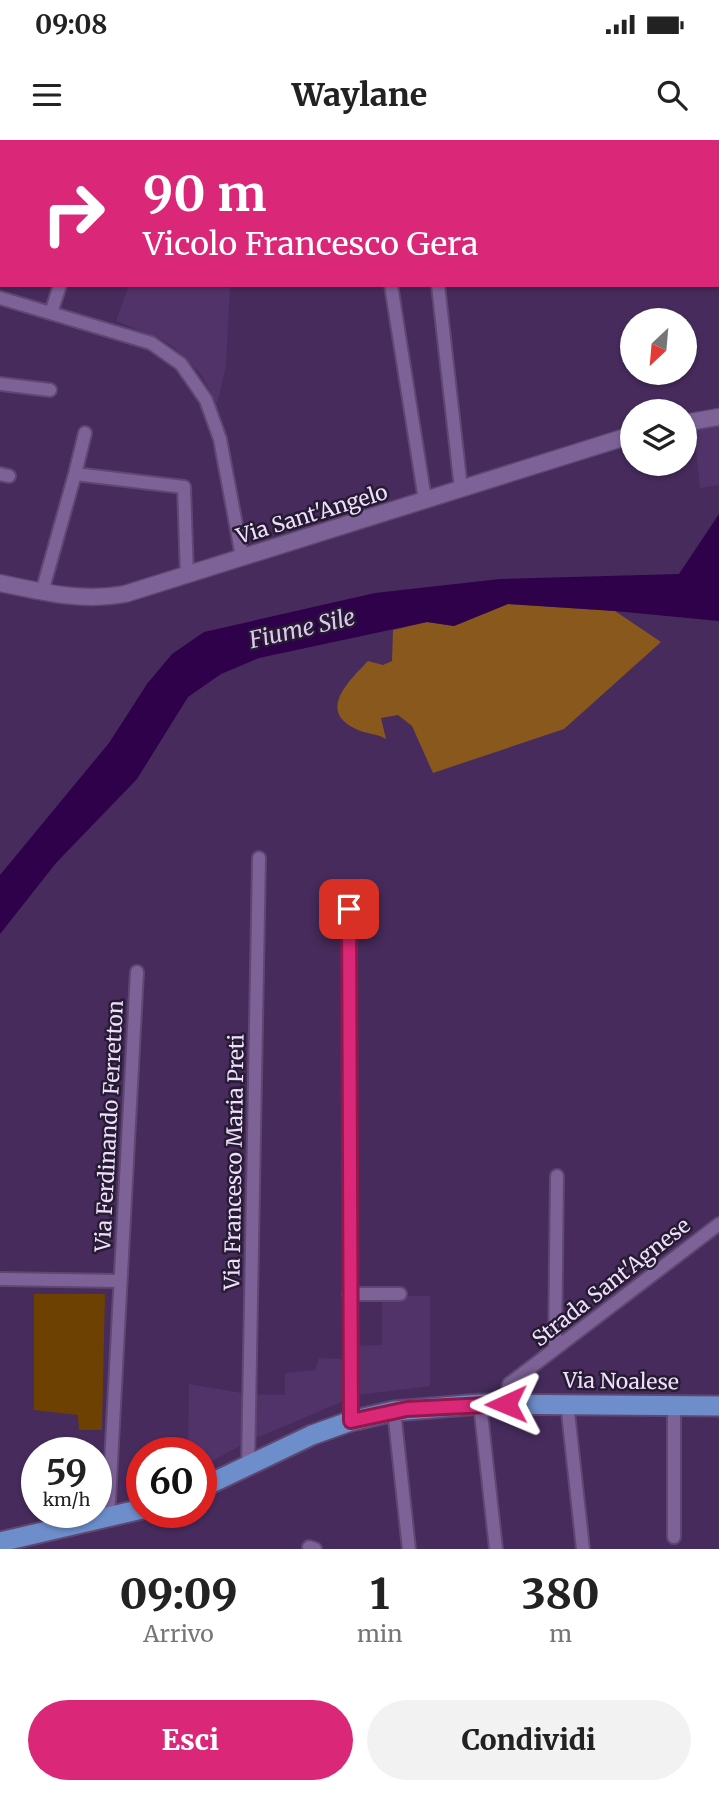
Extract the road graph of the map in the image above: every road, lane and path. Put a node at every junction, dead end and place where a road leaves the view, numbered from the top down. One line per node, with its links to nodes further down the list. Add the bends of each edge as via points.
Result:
1 (59, 287): 5 (street)
2 (391, 287): 14 (street)
3 (438, 287): 13 (street)
4 (0, 298): 5 (street)
5 (51, 313): 15 (street, via 151,344 181,364 205,400 220,439)
6 (0, 384): 7 (street)
7 (50, 390)
8 (719, 417): 9 (street)
9 (697, 421)
10 (85, 433): 12 (street)
11 (620, 439): 13 (street, Via Sant'Angelo)
12 (75, 474): 16 (street, via 184,487); 18 (street)
13 (461, 489): 14 (street, Via Sant'Angelo)
14 (425, 500): 15 (street, Via Sant'Angelo)
15 (242, 557): 16 (street, Via Sant'Angelo)
16 (187, 576): 18 (street, Via Sant'Angelo, via 109,597)
17 (0, 583): 18 (street, Via Sant'Angelo)
18 (41, 592)
19 (259, 859): 37 (street, Via Francesco Maria Preti)
20 (349, 909): 26 (street)
21 (137, 972): 25 (street, Via Ferdinando Ferretton)
22 (557, 1175): 28 (street)
23 (719, 1224): 28 (street, Strada Sant'Agnese)
24 (0, 1279): 25 (street, Via Ferdinando Ferretton)
25 (120, 1281): 36 (street, Via Ferdinando Ferretton)
26 (349, 1294): 27 (street); 35 (street)
27 (400, 1294)
28 (555, 1349): 31 (street, Strada Sant'Agnese, via 509,1384)
29 (567, 1403): 31 (main road, Via Noalese); 32 (main road, Via Noalese); 44 (street)
30 (480, 1404): 31 (main road, Via Noalese); 34 (main road, Via Noalese); 43 (street)
31 (506, 1404)
32 (674, 1405): 33 (main road, Via Noalese); 40 (street)
33 (719, 1406)
34 (394, 1411): 35 (main road, Via Noalese); 42 (street)
35 (351, 1421): 37 (main road, Via Noalese)
36 (112, 1440)
37 (248, 1466): 38 (main road, Via Noalese)
38 (217, 1481)
39 (66, 1528): 41 (main road)
40 (674, 1537)
41 (0, 1542)
42 (409, 1549)
43 (496, 1549)
44 (583, 1549)

